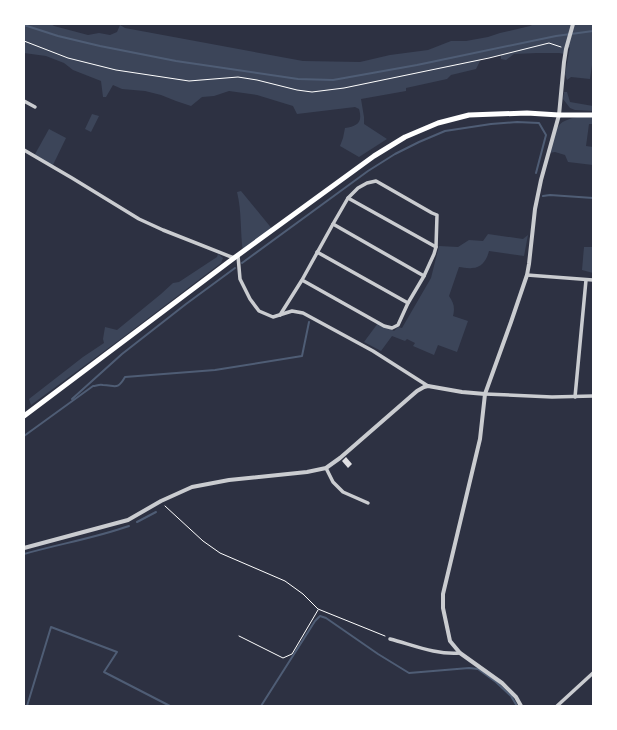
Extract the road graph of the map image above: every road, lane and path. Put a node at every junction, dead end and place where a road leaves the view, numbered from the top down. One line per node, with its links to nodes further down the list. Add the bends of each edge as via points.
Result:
1 (573, 24): 3 (street)
2 (24, 41): 3 (path, via 68,58 116,70 189,81 238,78 256,80 312,92 344,88 549,43)
3 (566, 49): 6 (street)
4 (24, 101): 5 (street)
5 (35, 107)
6 (559, 115): 7 (main road); 13 (main road, via 470,115 438,123 405,137 374,156); 14 (street, via 540,180)
7 (593, 115)
8 (24, 150): 13 (street, via 139,219)
9 (348, 198): 10 (street); 11 (street); 11 (street, via 358,188 376,181 438,215)
10 (333, 224): 12 (street); 15 (street)
11 (436, 247): 15 (street)
12 (318, 252): 16 (street); 19 (street)
13 (236, 257): 20 (street, via 240,278 259,311 273,317); 25 (main road)
14 (527, 275): 17 (street); 22 (street)
15 (424, 276): 19 (street)
16 (302, 280): 19 (street, via 392,328 398,325); 20 (street)
17 (586, 280): 18 (street); 23 (street)
18 (593, 280)
19 (408, 303)
20 (280, 315): 21 (street, via 292,311 302,313 372,351)
21 (428, 386): 22 (street); 26 (street, via 417,391)
22 (485, 394): 23 (street); 33 (street, via 480,439 443,594 448,636)
23 (575, 396): 24 (street)
24 (593, 396)
25 (24, 416)
26 (326, 468): 27 (street, via 192,487); 28 (street, via 333,482 343,492)
27 (161, 501): 29 (street, via 128,520); 30 (path, via 203,541 220,553 285,582 303,594)
28 (368, 503)
29 (24, 548)
30 (318, 609): 31 (path, via 292,654 283,658); 32 (path)
31 (239, 636)
32 (390, 639): 33 (street, via 439,653)
33 (460, 653): 35 (street, via 502,683)
34 (593, 673): 36 (street)
35 (521, 706)
36 (557, 706)

